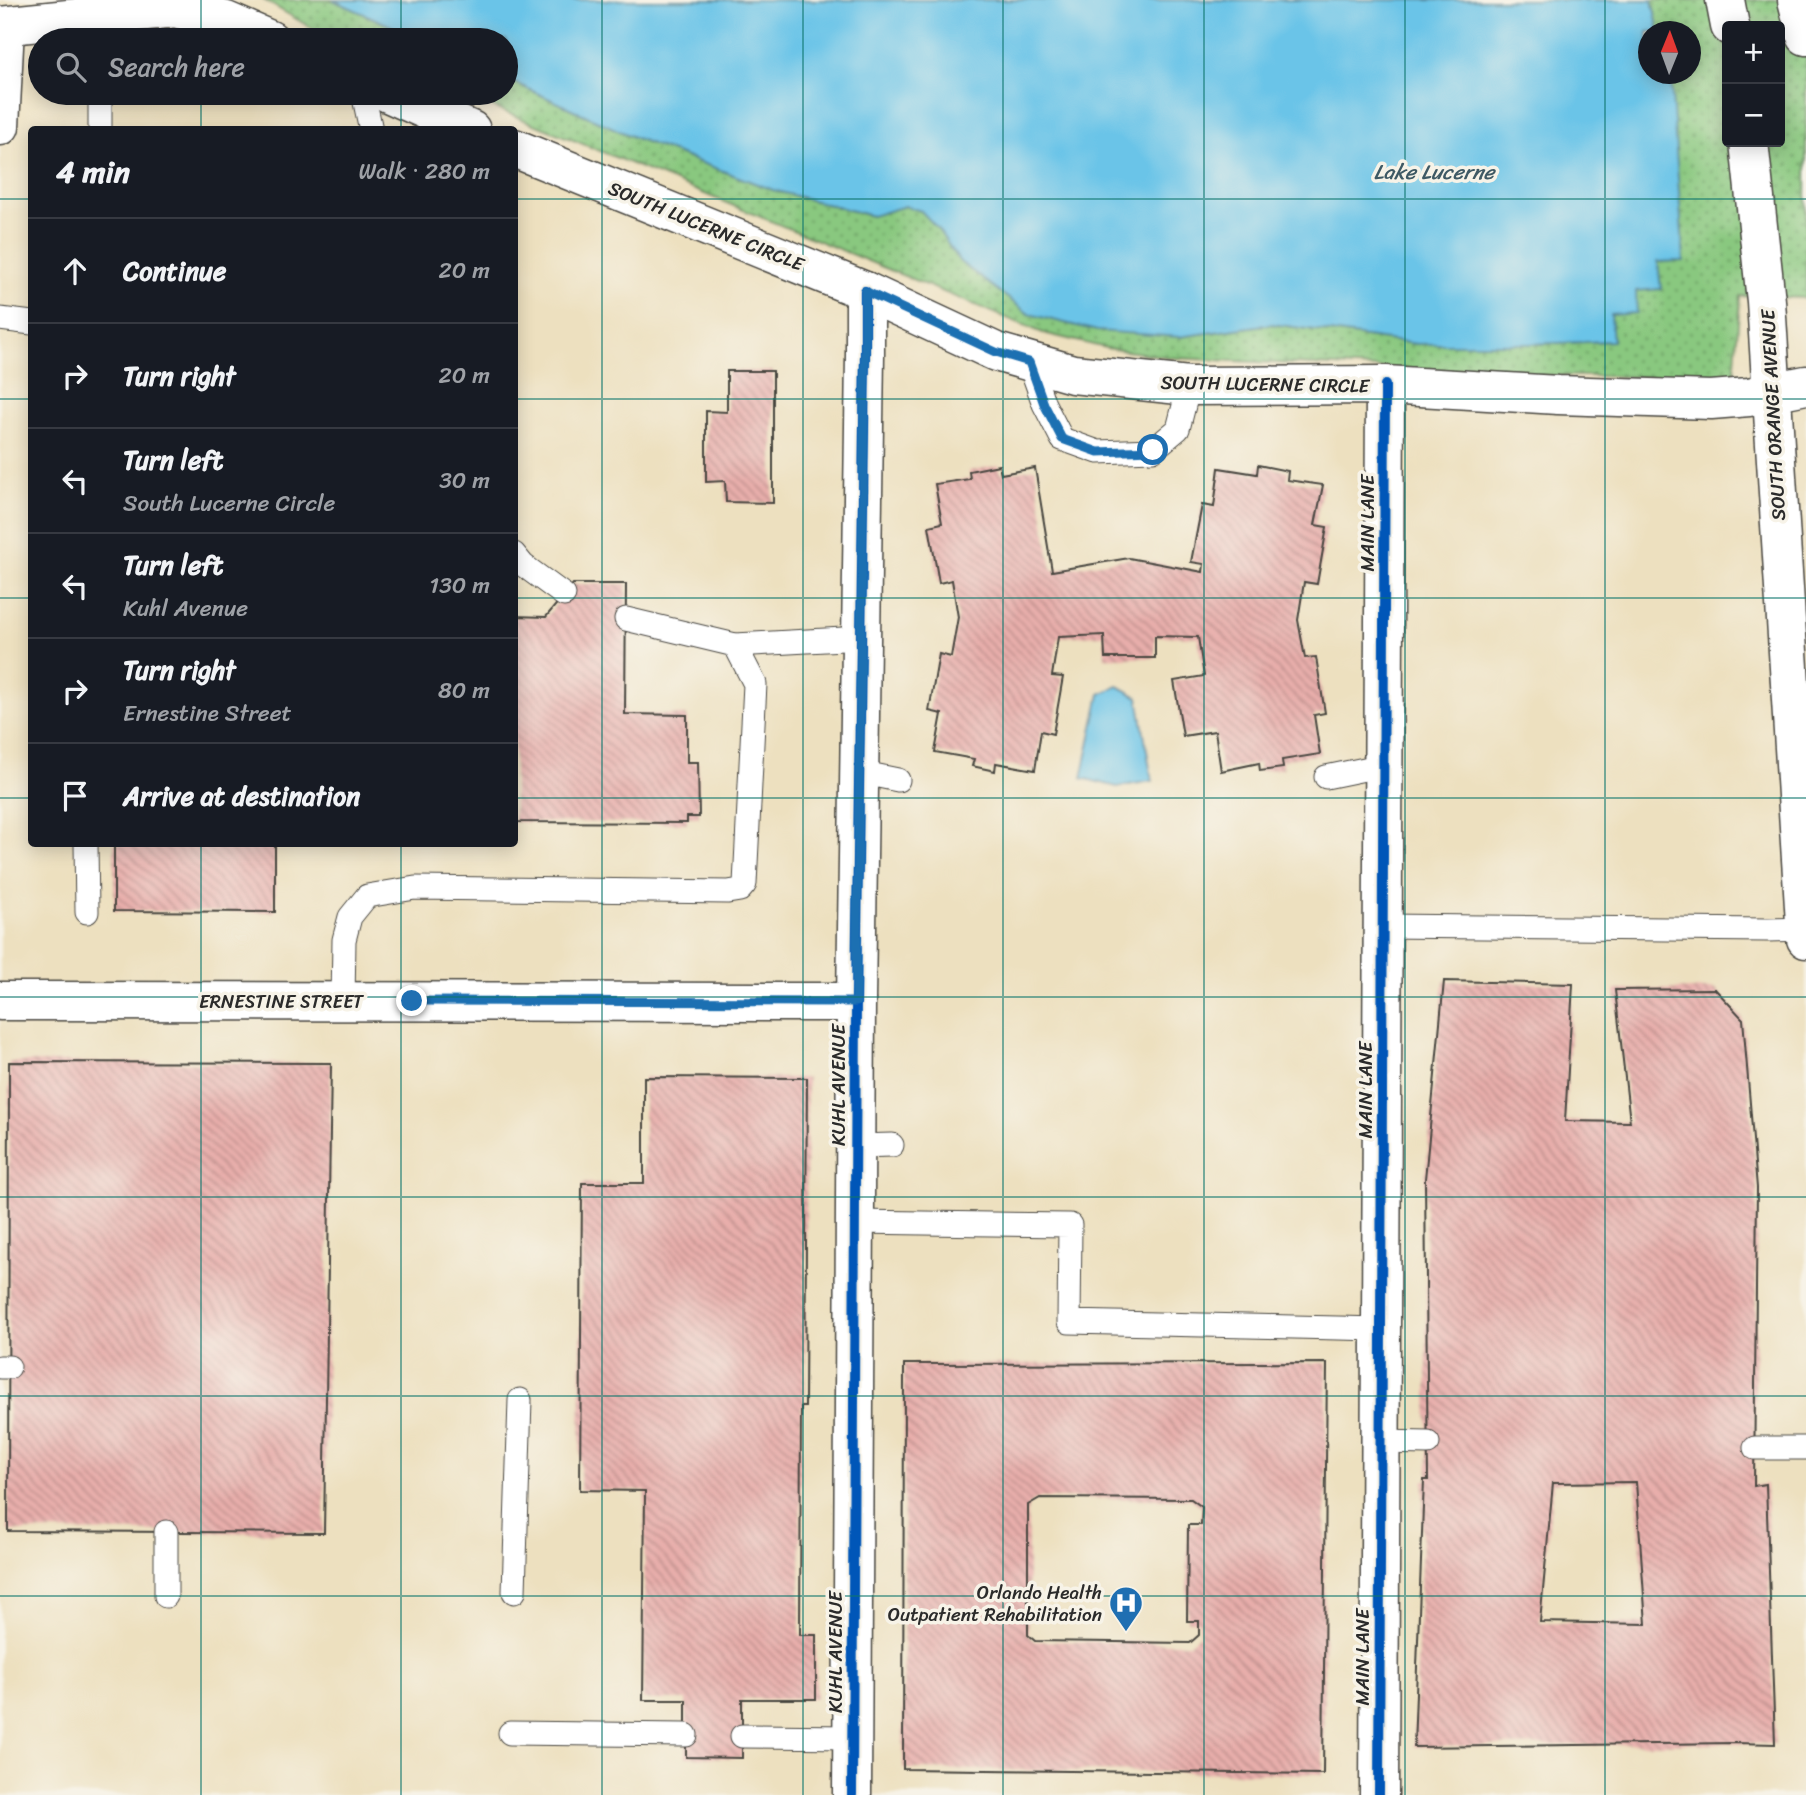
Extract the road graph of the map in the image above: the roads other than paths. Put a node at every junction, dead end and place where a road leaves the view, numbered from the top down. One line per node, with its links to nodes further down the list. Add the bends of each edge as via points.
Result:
1 (1725, 0): 4 (street)
2 (1797, 0): 7 (street)
3 (175, 4): 5 (street); 6 (street)
4 (1729, 21)
5 (2, 27): 11 (street)
6 (242, 28)
7 (1806, 36)
8 (100, 105): 12 (lane)
9 (366, 105): 13 (lane)
10 (415, 105): 14 (street)
11 (0, 126)
12 (100, 126)
13 (370, 126)
14 (462, 126)
15 (1750, 147): 23 (street, SOUTH ORANGE AVENUE, via 1766,301)
16 (518, 150): 17 (street, SOUTH LUCERNE CIRCLE)
17 (865, 291): 20 (street, SOUTH LUCERNE CIRCLE, via 996,352); 27 (street, KUHL AVENUE)
18 (0, 319): 19 (lane)
19 (28, 322)
20 (1029, 362): 22 (street, SOUTH LUCERNE CIRCLE, via 1073,374); 22 (lane, via 1062,439 1098,452 1153,450 1178,429)
21 (1385, 385): 22 (street, SOUTH LUCERNE CIRCLE); 23 (street, SOUTH LUCERNE CIRCLE, via 1711,400); 29 (street, MAIN LANE)
22 (1189, 386)
23 (1788, 388): 36 (street, SOUTH ORANGE AVENUE)
24 (518, 559): 25 (lane)
25 (564, 595)
26 (626, 619): 28 (lane)
27 (861, 638): 28 (lane); 30 (street, KUHL AVENUE)
28 (735, 645): 39 (lane, via 755,684 745,884 740,890 415,888 367,896 350,917 344,940)
29 (1384, 765): 31 (lane); 35 (street, MAIN LANE)
30 (859, 772): 32 (lane); 40 (street, KUHL AVENUE)
31 (1326, 777)
32 (898, 780)
33 (86, 847): 34 (lane)
34 (87, 912)
35 (1383, 926): 36 (lane); 42 (street, MAIN LANE)
36 (1805, 929): 37 (street, SOUTH ORANGE AVENUE)
37 (1806, 939)
38 (0, 1001): 39 (street, ERNESTINE STREET)
39 (343, 1001): 40 (street, ERNESTINE STREET)
40 (856, 1002): 41 (street, KUHL AVENUE, via 874,1146)
41 (855, 1222): 42 (lane, via 1070,1225 1069,1322); 54 (street, KUHL AVENUE)
42 (1381, 1329): 44 (street, MAIN LANE)
43 (520, 1400): 49 (lane)
44 (1381, 1442): 45 (lane); 56 (street, MAIN LANE)
45 (1428, 1443)
46 (1755, 1448): 47 (lane)
47 (1806, 1448)
48 (166, 1532): 50 (lane)
49 (514, 1592)
50 (166, 1596)
51 (510, 1733): 52 (lane)
52 (686, 1735)
53 (742, 1736): 54 (lane)
54 (852, 1737): 55 (street, KUHL AVENUE)
55 (852, 1795)
56 (1379, 1795)

